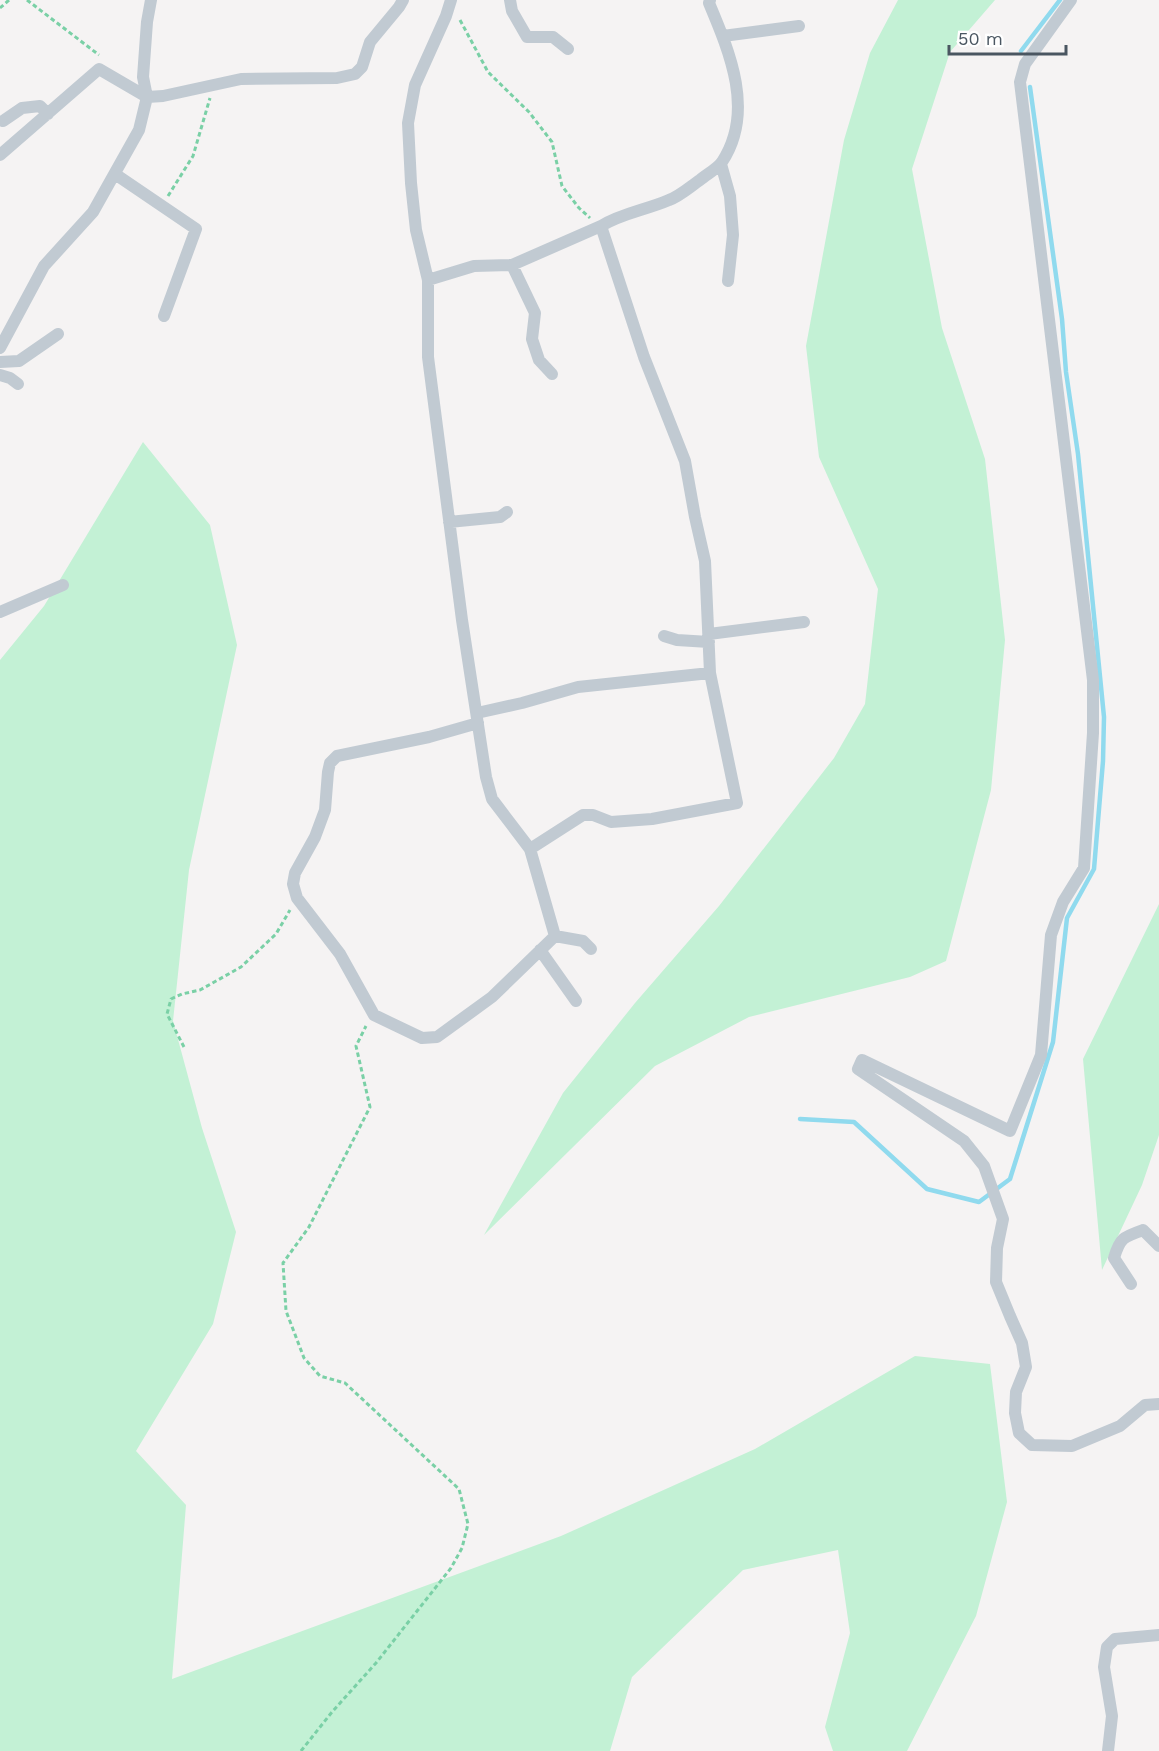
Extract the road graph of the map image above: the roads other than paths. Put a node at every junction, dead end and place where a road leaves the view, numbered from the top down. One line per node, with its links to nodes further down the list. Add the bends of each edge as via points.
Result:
1 (151, 0): 10 (street, via 143,77)
2 (403, 0): 10 (street, via 370,42 362,67 355,74 337,78 241,79)
3 (510, 0): 9 (street, via 527,37 553,37)
4 (710, 0): 8 (street)
5 (1071, 0): 44 (street, via 1025,64 1020,82 1093,680 1084,868 1063,902 1051,935 1041,1055 1010,1131 862,1060 858,1068 964,1141 984,1166 1003,1220 996,1282 1023,1343 1026,1367 1015,1413 1019,1433 1032,1444 1072,1446 1120,1426 1145,1405)
6 (451, 1): 18 (street, via 415,85 408,123 416,230)
7 (799, 26): 8 (street)
8 (723, 36): 14 (street, via 739,107 734,136)
9 (568, 49)
10 (147, 97): 11 (street, via 99,69); 15 (street, via 139,130)
11 (48, 114): 12 (street, via 40,106 22,108); 13 (street)
12 (3, 122)
13 (0, 155)
14 (721, 164): 16 (street, via 671,200 630,212); 19 (street, via 730,196 733,235)
15 (115, 174): 20 (street, via 196,229); 21 (street, via 93,212 44,266)
16 (601, 226): 17 (street); 34 (street, via 644,357 685,461 705,561)
17 (512, 265): 18 (street, via 474,266); 25 (street, via 535,312 532,339 539,360)
18 (428, 280): 29 (street, via 428,357)
19 (728, 281)
20 (164, 316)
21 (4, 333): 23 (street)
22 (58, 334): 24 (street, via 19,361)
23 (0, 348)
24 (0, 362)
25 (552, 374)
26 (0, 375): 27 (street)
27 (18, 384)
28 (507, 512): 29 (street, via 500,517)
29 (448, 522): 36 (street)
30 (63, 585): 31 (street)
31 (0, 612)
32 (804, 621): 34 (street)
33 (663, 636): 34 (street, via 677,640)
34 (709, 638): 35 (street)
35 (710, 673): 36 (street, via 578,687); 37 (street, via 737,803 652,819 610,822 583,815)
36 (477, 718): 37 (street, via 492,799); 40 (street, via 429,737 337,756 327,772 325,810 293,884 297,898 340,954 374,1015 422,1038 437,1037 492,998)
37 (530, 849): 38 (street)
38 (555, 936): 39 (street, via 583,941); 40 (street)
39 (591, 949)
40 (540, 950): 41 (street)
41 (576, 1001)
42 (1159, 1246): 43 (street, via 1143,1230 1119,1243 1114,1258)
43 (1131, 1284)
44 (1159, 1404)
45 (1159, 1635): 46 (street, via 1115,1639 1107,1647 1104,1667 1113,1716)
46 (1108, 1751)

